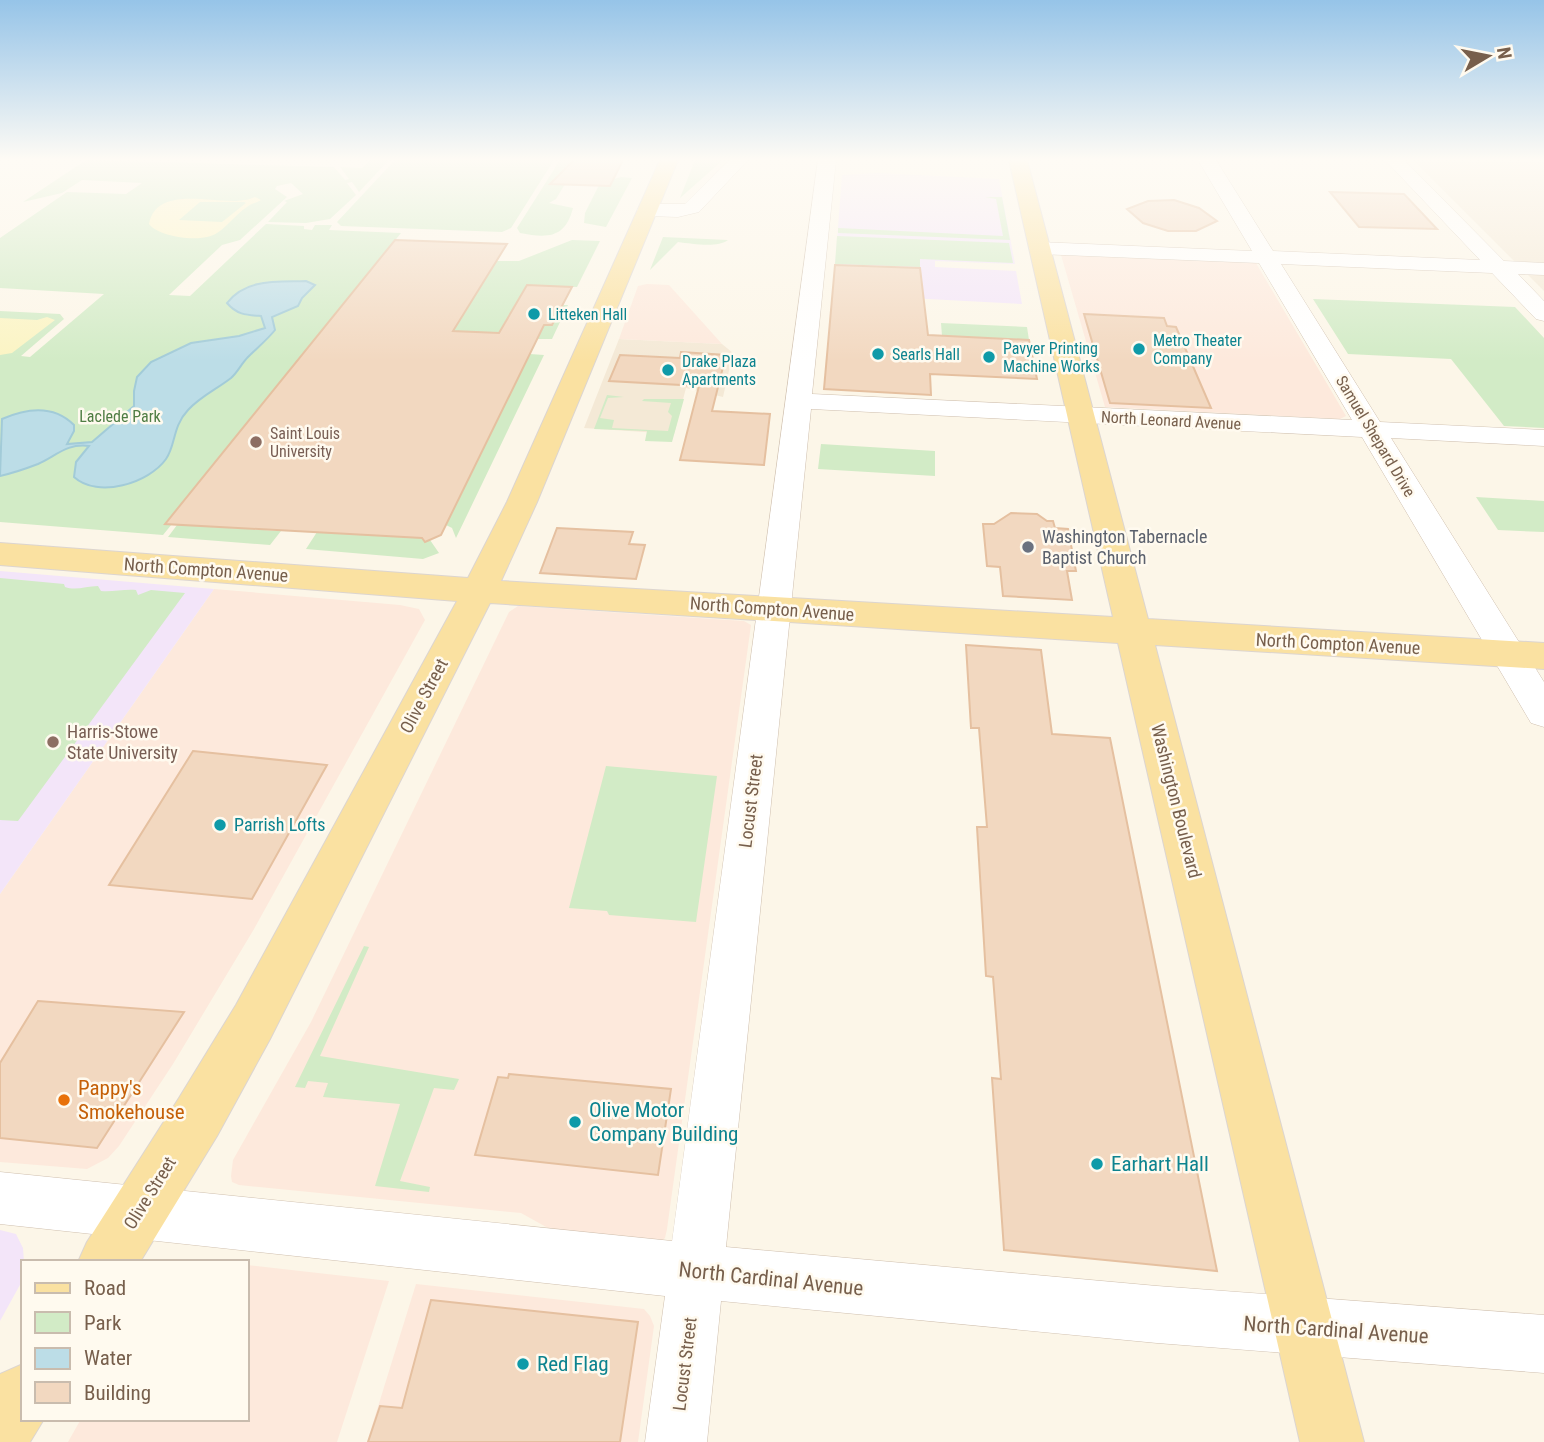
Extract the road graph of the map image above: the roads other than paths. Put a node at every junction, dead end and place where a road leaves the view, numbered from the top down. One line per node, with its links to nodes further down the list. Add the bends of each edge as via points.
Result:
1 (639, 227): 16 (main road, Olive Street)
2 (819, 227): 11 (street, Locust Street)
3 (1035, 227): 6 (main road, Washington Boulevard)
4 (1248, 227): 7 (street, Samuel Shepard Drive)
5 (1460, 227): 8 (street)
6 (1040, 248): 7 (street); 12 (main road, Washington Boulevard)
7 (1266, 257): 8 (street); 13 (street, Samuel Shepard Drive)
8 (1499, 267): 9 (street); 10 (street)
9 (1544, 269)
10 (1544, 314)
11 (798, 401): 12 (street, North Leonard Avenue); 17 (street, Locust Street)
12 (1081, 415): 13 (street, North Leonard Avenue); 18 (main road, Washington Boulevard)
13 (1372, 430): 14 (street, North Leonard Avenue); 19 (street, Samuel Shepard Drive)
14 (1544, 438)
15 (0, 554): 16 (main road, North Compton Avenue)
16 (480, 591): 17 (main road, North Compton Avenue); 23 (main road, Olive Street, via 253,1022)
17 (774, 609): 18 (main road, North Compton Avenue); 25 (street, Locust Street)
18 (1136, 632): 19 (main road, North Compton Avenue); 26 (main road, Washington Boulevard)
19 (1509, 654): 20 (main road, North Compton Avenue); 21 (street, Samuel Shepard Drive)
20 (1544, 656)
21 (1544, 713)
22 (0, 1198): 23 (street, North Cardinal Avenue)
23 (137, 1214): 24 (main road, Olive Street); 25 (street, North Cardinal Avenue)
24 (108, 1260)
25 (696, 1272): 26 (street, North Cardinal Avenue); 30 (street, Locust Street)
26 (1304, 1329): 27 (street, North Cardinal Avenue); 31 (main road, Washington Boulevard)
27 (1544, 1344)
28 (21, 1398): 29 (main road)
29 (0, 1432)
30 (676, 1442)
31 (1332, 1442)

